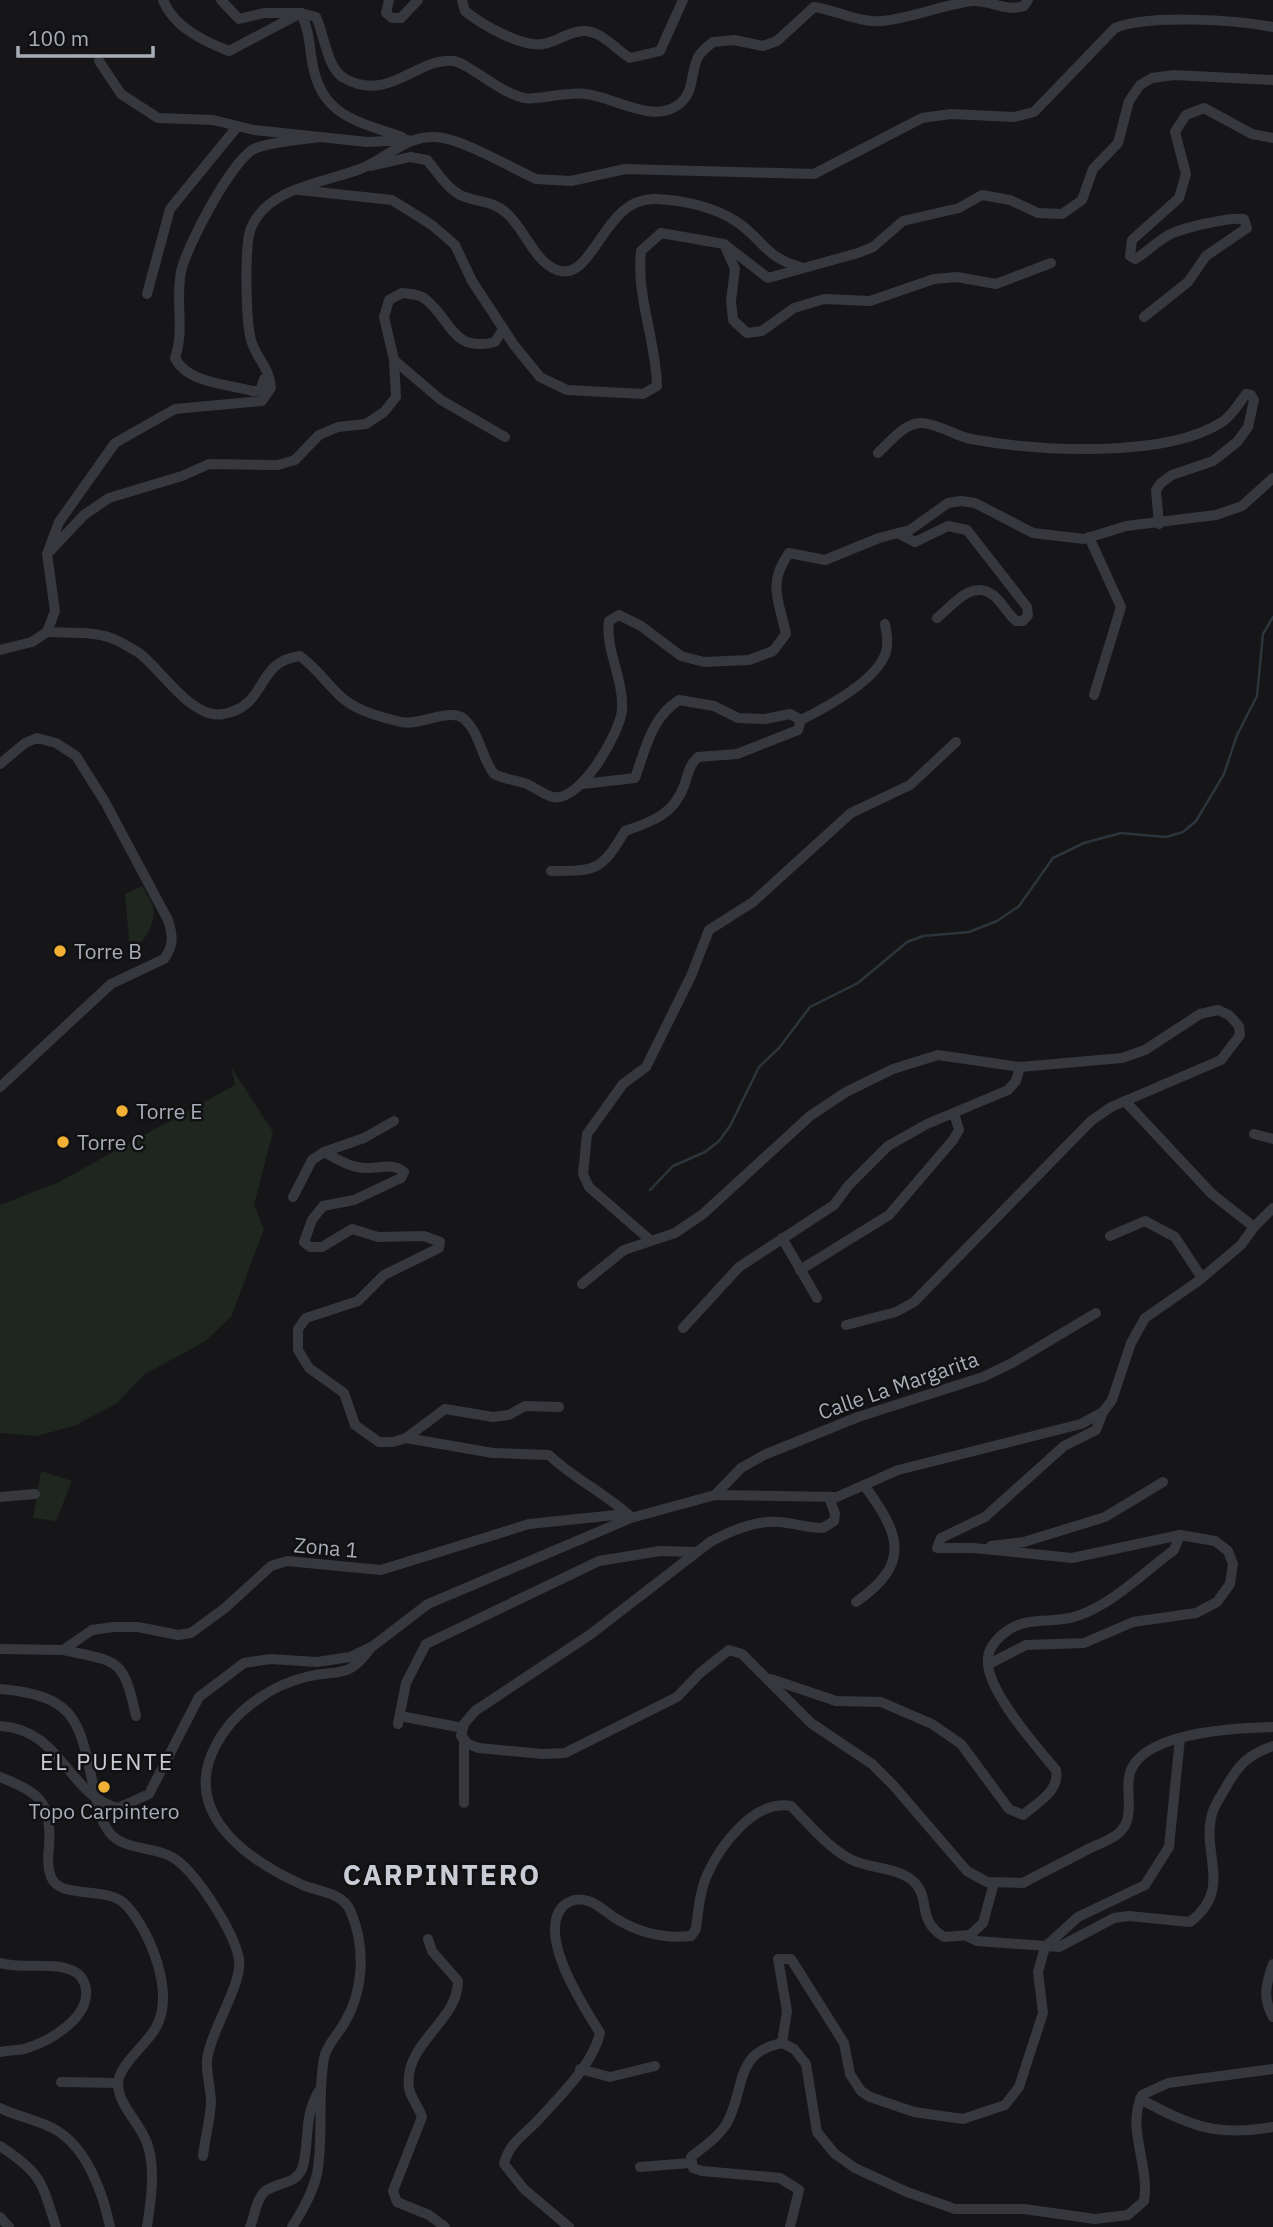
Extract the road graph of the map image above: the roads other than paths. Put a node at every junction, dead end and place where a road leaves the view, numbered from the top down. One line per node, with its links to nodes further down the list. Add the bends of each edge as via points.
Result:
1 (163, 0): 8 (street, via 168,14 204,41 229,51)
2 (389, 0): 3 (street, via 386,13 393,18 401,18)
3 (418, 0)
4 (463, 0): 5 (street, via 465,11 505,35 541,45 582,30 600,34 630,58 660,51)
5 (683, 0)
6 (1028, 0): 8 (street, via 1015,9 974,1 881,21 859,20 814,7 777,41 763,46 734,40 713,42 699,57 689,93 677,106 653,111 588,94 556,93 526,99 492,86 456,61 431,63 399,82 351,82 340,77 332,62 316,16)
7 (224, 1): 8 (street, via 231,15 239,19 264,13)
8 (300, 13): 15 (street, via 309,30 318,89 327,104 363,124)
9 (1273, 27): 15 (street, via 1133,21 1115,28 1034,112 1014,117 951,114 922,118 814,174 625,169 552,182 445,138)
10 (99, 61): 12 (street, via 121,94 158,118 213,120)
11 (1273, 80): 20 (street, via 1152,78 1140,85 1129,102 1118,143 1093,169 1082,200 1062,214 1038,213 1002,197 982,195 959,208 903,221 873,247)
12 (237, 127): 13 (street); 21 (street, via 170,209)
13 (320, 137): 15 (street); 25 (street, via 254,149 240,161 180,273 181,342 175,358 180,368 192,376 252,391 260,391)
14 (1273, 138): 22 (street, via 1252,134 1203,108 1186,115 1175,132 1186,174 1179,198 1132,240 1130,256 1135,259 1168,234 1201,226 1237,218 1244,219 1247,228 1206,256 1188,282)
15 (409, 140): 16 (street)
16 (362, 168): 17 (street); 20 (street, via 410,157 427,160 461,195 490,201 507,213 547,264 558,270 583,265 625,206 654,198 702,206 738,222 782,262)
17 (296, 190): 23 (street, via 392,200 432,225 455,245); 32 (street, via 267,206 250,229 247,316 251,343 271,378 267,395 262,401 246,404 175,409 115,443 58,522)
18 (724, 244): 19 (street, via 735,269 733,320 747,333 762,331 794,308 824,299 870,301 934,279 996,284); 20 (street, via 768,278); 23 (street, via 661,233 641,251 638,276 657,363 657,386 643,394 567,390 540,377)
19 (1051, 263)
20 (802, 268)
21 (147, 294)
22 (1144, 317)
23 (503, 329): 24 (street, via 495,342 480,346 459,340 422,296 402,293 389,300 384,317)
24 (394, 360): 26 (street, via 441,400); 32 (street, via 396,397 366,424 338,426 319,435 295,460 278,465 209,464 109,498 83,515)
25 (264, 379)
26 (505, 437)
27 (878, 453): 29 (street, via 907,427 920,423 971,439 1117,449 1195,435 1224,421 1246,394 1251,395 1248,427 1237,442 1213,461 1161,482 1156,491)
28 (1273, 478): 29 (street, via 1242,506)
29 (1158, 524): 31 (street, via 1117,528)
30 (898, 533): 31 (street, via 961,500 1033,533); 33 (street, via 915,542 948,526 967,530 1027,607 1028,615 1016,621 993,595 979,589 971,590); 41 (street, via 825,560 789,553 774,586 786,634 773,651 750,660 704,662 681,656 619,615 609,621 607,636 622,711 608,746)
31 (1089, 537): 37 (street, via 1121,607)
32 (47, 554): 35 (street, via 55,611)
33 (937, 618)
34 (885, 624): 38 (street, via 884,655 863,682)
35 (47, 632): 36 (street, via 32,642); 41 (street, via 109,637 140,653 202,711 222,715 243,708 283,658 300,656 318,668 339,696 372,714 405,723 447,714 461,717 476,733 488,766 502,778 526,783 554,798 567,796)
36 (0, 650)
37 (1094, 695)
38 (801, 720): 41 (street, via 790,714 738,718 715,706 679,700 662,711 635,778); 42 (street, via 798,730 737,754 698,757 691,763 672,809 625,831 608,860 586,871)
39 (956, 743): 56 (street, via 910,785 851,813 753,902 709,930 646,1067 623,1084 587,1134 583,1174 589,1187)
40 (0, 764): 44 (street, via 37,738 57,743 76,756 169,920 172,938 164,959 111,984)
41 (583, 784)
42 (551, 871)
43 (1020, 1067): 45 (street, via 1122,1058 1145,1050 1200,1014 1218,1010 1239,1026 1240,1035 1221,1060); 46 (street, via 1008,1090); 56 (street, via 938,1055 893,1069 810,1116 704,1214 675,1233)
44 (0, 1087)
45 (1125, 1101): 53 (street, via 1212,1194); 62 (street, via 1091,1121 914,1302 896,1312)
46 (954, 1113): 55 (street, via 888,1146 834,1205); 57 (street, via 958,1130 953,1140 889,1215)
47 (394, 1121): 50 (street, via 365,1138)
48 (1254, 1134): 49 (street)
49 (1273, 1139)
50 (324, 1152): 51 (street, via 312,1160); 66 (street, via 355,1166 389,1166 404,1172 401,1178 354,1200 323,1206 304,1242 310,1247 322,1247 352,1229 378,1237 424,1236 440,1242 430,1255 384,1275 358,1301 306,1318 298,1329 298,1350 309,1368 344,1393 355,1424 379,1442)
51 (293, 1197)
52 (1273, 1208): 53 (street)
53 (1254, 1227): 58 (street, via 1241,1245)
54 (1110, 1236): 58 (street, via 1146,1222 1175,1237)
55 (782, 1238): 57 (street); 63 (street, via 739,1267)
56 (650, 1240): 59 (street, via 624,1250)
57 (800, 1270): 60 (street)
58 (1202, 1278): 65 (street, via 1145,1318)
59 (582, 1284)
60 (817, 1298)
61 (1096, 1313): 70 (street, Calle La Margarita, via 983,1377 858,1417 764,1455 741,1468)
62 (846, 1325)
63 (683, 1328)
64 (559, 1407): 66 (street, via 525,1406 493,1417 445,1409)
65 (1103, 1412): 68 (street, via 1081,1424 898,1470); 75 (street, via 1096,1430 1063,1447 1000,1506 941,1538 937,1548)
66 (406, 1438): 73 (street, via 493,1453 549,1455 573,1477 610,1497)
67 (1163, 1482): 75 (street, via 1105,1517 1024,1542)
68 (864, 1485): 72 (street); 77 (street, via 884,1512 895,1554 890,1572)
69 (35, 1494): 71 (street)
70 (715, 1495): 72 (street); 73 (street)
71 (0, 1497)
72 (829, 1497): 76 (street, via 834,1521 823,1528 755,1524 726,1533)
73 (631, 1518): 78 (street, via 428,1604); 80 (street, Zona 1, via 616,1515 529,1524 381,1570 287,1561 271,1566 191,1633 92,1630)
74 (1180, 1535): 75 (street, via 1072,1558); 81 (street, via 1174,1550 1093,1609 1076,1617 1030,1620 1011,1628 990,1651); 81 (street, via 1214,1541 1227,1551 1233,1564 1230,1584 1217,1602 1195,1613 1133,1622 1084,1643 1026,1645)
75 (973, 1548)
76 (697, 1552): 87 (street, via 591,1634 475,1711); 87 (street, via 660,1551 599,1561 426,1644 406,1682 399,1720)
77 (856, 1602)
78 (373, 1646): 91 (street, via 350,1657 317,1662 270,1659 244,1663 199,1697 149,1794 118,1808); 107 (street, via 357,1666 277,1687 243,1711 216,1745 205,1777 214,1816 230,1839 285,1875 342,1899 350,1909 362,1964 358,1997 324,2054)
79 (0, 1650): 80 (street)
80 (63, 1650): 84 (street, via 111,1661 124,1671)
81 (989, 1664): 82 (street, via 1017,1723 1056,1770 1055,1788 1023,1815 1009,1810 961,1744 932,1724 881,1702 836,1701)
82 (767, 1678): 87 (street, via 742,1654 729,1650 677,1697 565,1753 479,1748); 93 (street, via 811,1723 893,1785 967,1871)
83 (0, 1689): 91 (street, via 50,1699 65,1707 76,1720)
84 (136, 1716)
85 (2, 1727): 91 (street, via 18,1727 37,1735)
86 (1273, 1727): 88 (street)
87 (464, 1733): 92 (street)
88 (1180, 1738): 93 (street, via 1151,1749 1136,1763 1129,1775 1129,1814 1119,1833 1023,1883); 96 (street, via 1170,1847 1157,1870 1134,1892 1078,1917)
89 (1273, 1746): 96 (street, via 1238,1764 1213,1811 1214,1882 1202,1913 1190,1922 1114,1918 1059,1947)
90 (0, 1777): 106 (street, via 24,1787 42,1800 48,1811 52,1880 62,1889 107,1893 126,1905 154,1951 163,1989 162,2014)
91 (96, 1799): 112 (street, via 110,1834 129,1846 173,1858 198,1883 239,1960 207,2060 211,2102)
92 (464, 1803)
93 (994, 1883): 94 (street, via 983,1923)
94 (967, 1936): 96 (street, via 977,1941); 103 (street, via 944,1937 934,1931 926,1921 914,1881 838,1853 791,1806 770,1808 723,1846 706,1877 691,1936 672,1938 633,1930 589,1901 574,1900 560,1909 555,1933 567,1976 600,2033)
95 (428, 1939): 123 (street, via 432,1951 458,1981 458,1992 410,2070 408,2090 422,2117 393,2191 397,2202)
96 (1045, 1947): 100 (street, via 1038,1972 1043,2013 1019,2087 1005,2105 984,2113 962,2119 914,2112 861,2091 850,2074 844,2043 791,1959 778,1959 787,2011)
97 (0, 1964): 101 (street, via 68,1968 85,1983 86,1995 83,2007 62,2031 27,2049)
98 (1273, 1964): 99 (street, via 1264,1990)
99 (1273, 2017)
100 (782, 2043): 108 (street, via 806,2064 817,2132 835,2154 907,2192 955,2209 1024,2209 1095,2219 1128,2215 1143,2201 1146,2187 1136,2127); 113 (street, via 762,2048 749,2062 728,2121)
101 (0, 2052)
102 (654, 2066): 103 (street, via 610,2077)
103 (580, 2069): 124 (street, via 507,2152 504,2165 524,2189)
104 (1273, 2069): 108 (street, via 1168,2083)
105 (61, 2082): 106 (street)
106 (118, 2083): 116 (street, via 121,2097 147,2141 152,2162)
107 (320, 2088): 121 (street, via 310,2107 303,2167 293,2181 265,2191); 122 (street, via 317,2176)
108 (1140, 2099): 110 (street, via 1198,2128 1246,2133)
109 (0, 2108): 119 (street, via 55,2129 70,2140 87,2163)
110 (1273, 2127)
111 (0, 2146): 118 (street, via 32,2168 45,2187)
112 (203, 2156)
113 (690, 2163): 114 (street); 125 (street, via 702,2171 792,2182 799,2190)
114 (640, 2167)
115 (0, 2217): 117 (street)
116 (148, 2222): 120 (street)
117 (9, 2227)
118 (56, 2227)
119 (110, 2227)
120 (155, 2227)
121 (250, 2227)
122 (292, 2227)
123 (445, 2227)
124 (569, 2227)
125 (790, 2227)

